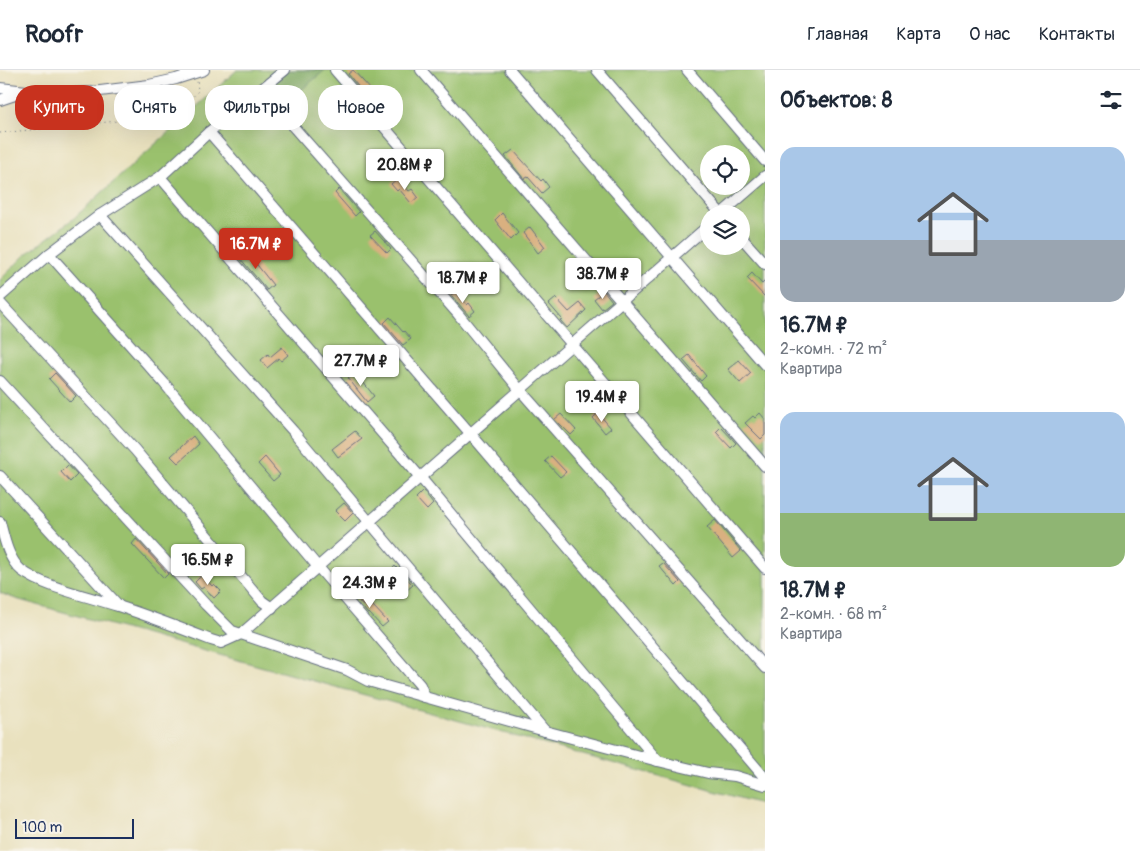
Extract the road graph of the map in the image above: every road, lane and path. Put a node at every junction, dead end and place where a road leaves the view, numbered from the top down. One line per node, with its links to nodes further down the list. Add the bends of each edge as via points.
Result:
1 (285, 70): 8 (street)
2 (335, 70): 32 (street)
3 (421, 70): 30 (street)
4 (510, 70): 27 (street)
5 (597, 70): 21 (street)
6 (687, 70): 18 (street)
7 (200, 72): 11 (street, via 149,85); 17 (path, via 198,91 190,100 146,118)
8 (267, 85)
9 (0, 88): 10 (street)
10 (15, 90)
11 (104, 91)
12 (15, 94): 13 (street)
13 (0, 100)
14 (211, 130): 16 (street)
15 (296, 130): 35 (street, via 458,314)
16 (208, 132): 20 (street); 36 (street)
17 (0, 133)
18 (765, 161)
19 (765, 176): 22 (street)
20 (160, 177): 23 (street); 39 (street)
21 (713, 205)
22 (731, 205)
23 (100, 214): 26 (street); 41 (street)
24 (700, 233): 27 (street)
25 (750, 247): 28 (street)
26 (49, 254): 29 (street); 42 (street, via 164,383)
27 (671, 258): 30 (street); 33 (street)
28 (765, 264)
29 (0, 297)
30 (622, 301): 32 (street); 37 (street)
31 (0, 303): 45 (street, via 135,450 262,601)
32 (572, 345): 35 (street); 43 (street)
33 (765, 365)
34 (0, 381): 46 (street, via 206,605 232,632)
35 (520, 390): 36 (street); 47 (street)
36 (470, 433): 39 (street); 51 (street)
37 (765, 466)
38 (0, 476): 44 (street)
39 (420, 477): 41 (street); 50 (street)
40 (0, 522): 44 (street, via 12,558 20,569 55,586)
41 (369, 522): 42 (street); 49 (street)
42 (318, 567): 45 (street); 48 (street, via 420,685)
43 (765, 568)
44 (119, 606): 46 (street, via 221,642)
45 (272, 608): 46 (street)
46 (241, 634): 48 (street, via 347,670 368,681)
47 (765, 668)
48 (425, 697): 49 (street)
49 (545, 731): 50 (street)
50 (658, 760): 52 (street)
51 (765, 778)
52 (765, 785)

